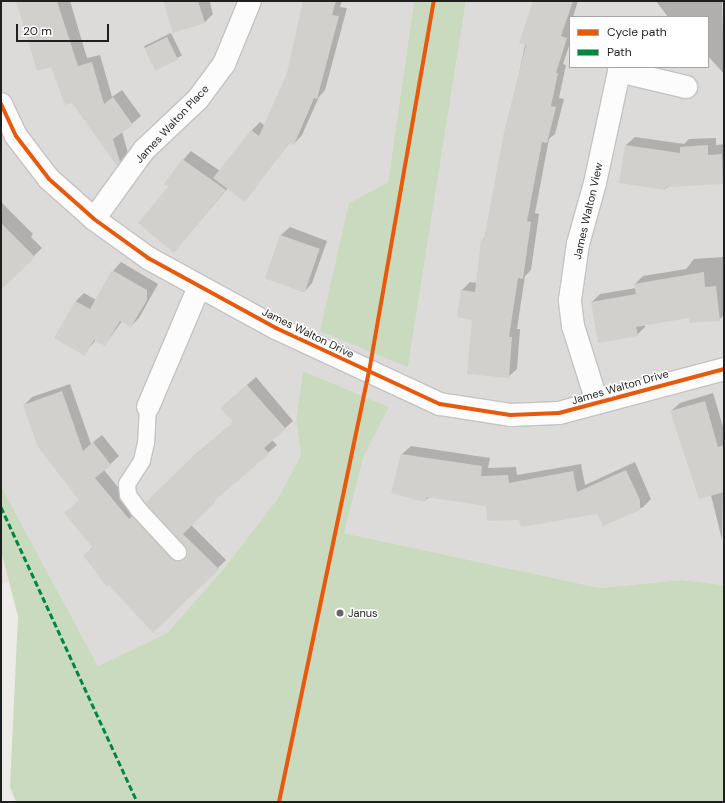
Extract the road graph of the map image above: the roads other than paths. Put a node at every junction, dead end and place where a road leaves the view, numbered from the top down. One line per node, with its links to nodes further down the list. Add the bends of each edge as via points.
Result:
1 (250, 1): 5 (street, James Walton Place, via 224,64 198,99 144,150)
2 (620, 69): 3 (street); 8 (street, James Walton View, via 595,183 578,244 570,300 573,326)
3 (686, 87)
4 (1, 104): 5 (street, James Walton Drive, via 16,136 49,179)
5 (94, 219): 6 (street, James Walton Drive, via 148,258)
6 (199, 287): 8 (street, James Walton Drive, via 276,328 440,404 510,415 559,413); 9 (street)
7 (724, 369): 8 (street, James Walton Drive)
8 (597, 402)
9 (148, 407): 10 (lane, via 142,461 127,484 128,494 138,509)
10 (178, 552)

